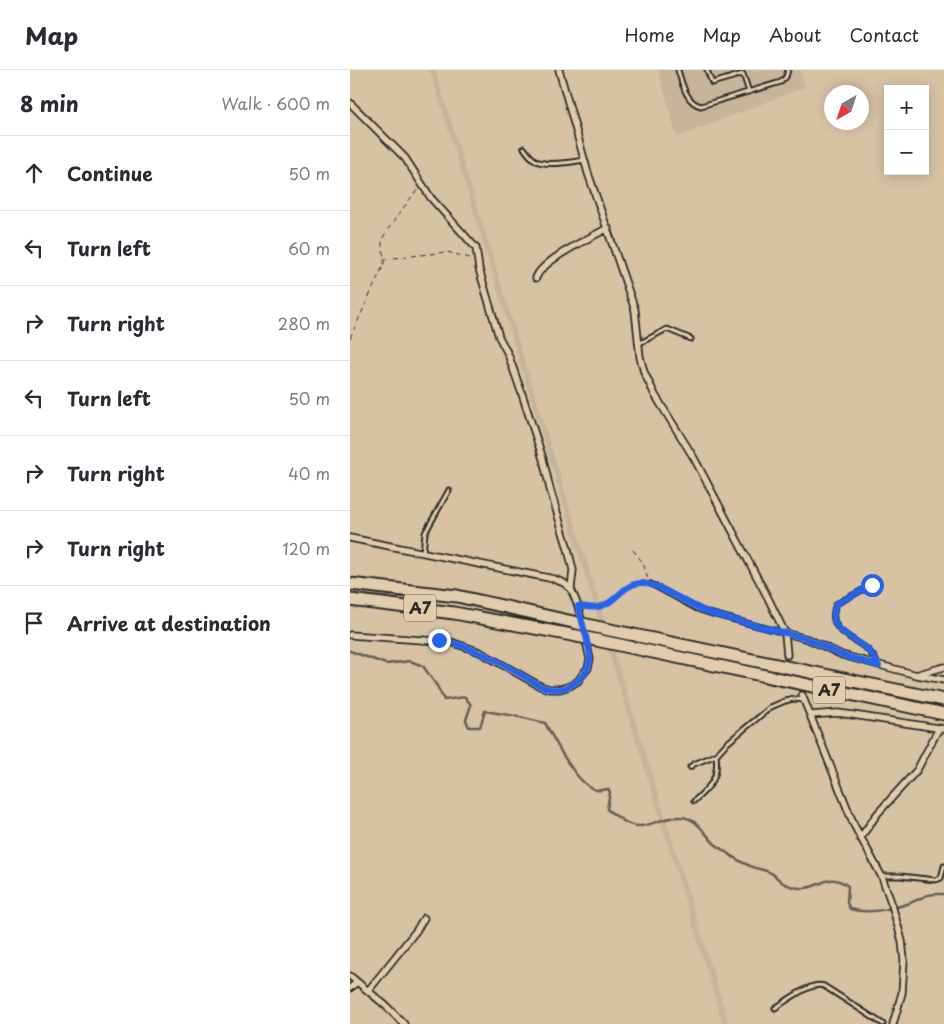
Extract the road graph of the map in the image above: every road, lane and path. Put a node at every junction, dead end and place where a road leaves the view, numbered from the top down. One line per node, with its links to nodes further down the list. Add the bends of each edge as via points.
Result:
1 (559, 70): 8 (street)
2 (678, 70): 5 (lane, via 694,105 701,106)
3 (707, 70): 5 (lane, via 712,82 743,74)
4 (788, 70): 5 (lane, via 781,82)
5 (749, 92)
6 (350, 103): 9 (street, via 405,158)
7 (524, 148): 8 (lane, via 539,162)
8 (584, 159): 10 (street)
9 (422, 185): 11 (path, via 383,238); 12 (street, via 476,248)
10 (608, 228): 13 (street, via 543,267); 16 (street, via 635,310)
11 (385, 259): 12 (path, via 447,252 466,255); 14 (path)
12 (478, 264): 24 (street, via 499,337 508,354 543,459 573,570)
13 (536, 278)
14 (350, 338)
15 (692, 339): 16 (lane, via 667,329)
16 (639, 343): 27 (street, via 649,384 694,458)
17 (449, 490): 20 (lane, via 425,533)
18 (350, 538): 20 (street)
19 (633, 550): 22 (path, via 643,563)
20 (423, 553): 24 (street, via 554,580)
21 (350, 584): 35 (highway, Α7, bridge, via 457,596)
22 (651, 584): 26 (path, via 631,586 600,607); 27 (lane, via 705,612)
23 (872, 585): 30 (lane, via 836,604 834,616 842,632 871,652)
24 (571, 589): 26 (street)
25 (350, 600): 36 (highway, Α7, bridge, via 454,613 577,636)
26 (578, 606): 28 (street, via 590,659 588,668 578,681 560,690 540,686 480,652 451,642)
27 (785, 633): 29 (street); 30 (street)
28 (350, 636)
29 (787, 655)
30 (879, 666): 32 (street)
31 (944, 667): 32 (street)
32 (917, 675): 33 (street)
33 (944, 680)
34 (803, 697): 37 (street); 39 (lane, via 771,707)
35 (944, 700)
36 (944, 714)
37 (810, 715): 38 (street, via 853,715); 42 (street)
38 (941, 728): 42 (street, via 917,770)
39 (716, 755): 40 (lane); 41 (lane, via 714,780)
40 (690, 767)
41 (694, 801)
42 (860, 838): 44 (street)
43 (944, 866): 44 (lane, via 936,880)
44 (882, 877): 53 (street, via 903,950 902,993)
45 (424, 918): 49 (street)
46 (350, 976): 47 (street)
47 (357, 982): 48 (street); 49 (street)
48 (350, 988)
49 (368, 991): 51 (street)
50 (775, 1008): 52 (lane, via 820,984)
51 (404, 1024)
52 (883, 1024)
53 (893, 1024)

